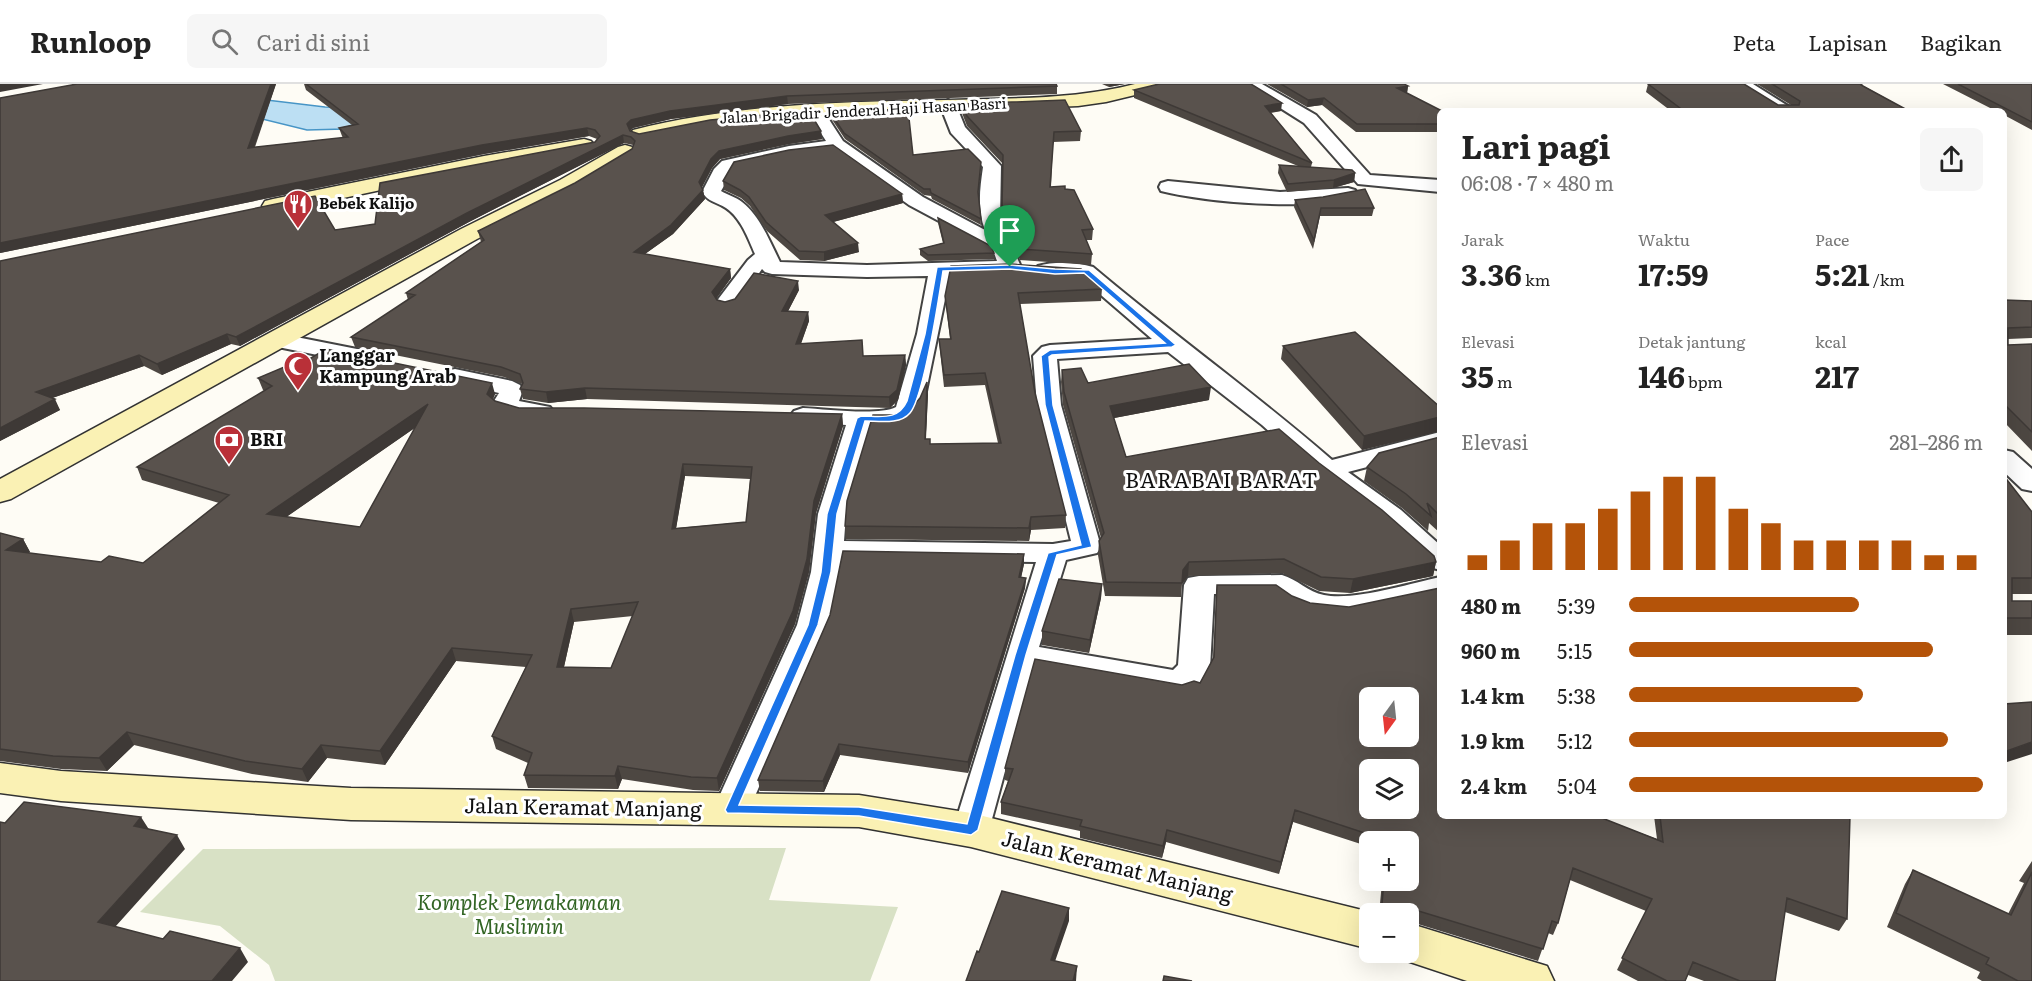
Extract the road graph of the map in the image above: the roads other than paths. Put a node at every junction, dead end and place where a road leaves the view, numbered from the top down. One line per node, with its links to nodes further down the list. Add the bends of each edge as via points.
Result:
1 (1157, 84): 4 (street, Jalan Brigadir Jenderal Haji Hasan Basri, via 1100,98)
2 (1250, 84): 9 (street, via 1310,119)
3 (1742, 84): 5 (street)
4 (948, 105): 6 (street, Jalan Brigadir Jenderal Haji Hasan Basri); 15 (street, via 957,129 993,166 990,218)
5 (1783, 108)
6 (815, 111): 7 (street, Jalan Brigadir Jenderal Haji Hasan Basri, via 712,119); 8 (street)
7 (613, 141): 10 (street); 10 (street); 13 (street, Jalan Brigadir Jenderal Haji Hasan Basri, via 484,162)
8 (837, 145): 14 (street, via 755,158 723,169 711,192 742,214); 15 (street, via 916,201)
9 (1365, 180): 11 (street); 12 (street, via 1365,188 1355,193 1317,198 1239,197)
10 (568, 185): 18 (street)
11 (1437, 186)
12 (1168, 187)
13 (253, 210)
14 (766, 256): 16 (street, via 772,268); 17 (street)
15 (1006, 257): 16 (street); 19 (street, via 1055,272 1086,271)
16 (940, 269): 24 (street, via 912,401 906,412 895,418)
17 (727, 302)
18 (276, 340): 20 (street); 29 (street)
19 (1172, 345): 27 (street, via 1271,420); 31 (street, via 1050,352 1045,356 1049,405 1087,547)
20 (390, 363)
21 (435, 372): 22 (street, via 503,386 511,390 504,404 508,407 550,413)
22 (568, 410)
23 (778, 416): 24 (street)
24 (861, 418): 30 (street, via 832,514)
25 (1437, 441): 27 (street)
26 (2007, 461): 28 (street)
27 (1327, 469): 32 (street, via 1391,516)
28 (2032, 483)
29 (0, 492)
30 (828, 550): 31 (street); 36 (street, via 813,625)
31 (1053, 553): 34 (street)
32 (1437, 558)
33 (1437, 588): 34 (street, via 1347,606 1320,605 1282,584 1199,585 1194,669 1185,677 1186,681 1180,682)
34 (1021, 655): 37 (street)
35 (0, 778): 36 (street, Jalan Keramat Manjang, via 61,786 351,804)
36 (731, 810): 37 (street, Jalan Keramat Manjang, via 859,812)
37 (971, 830): 38 (street, Jalan Keramat Manjang)
38 (1359, 927)
39 (1419, 946): 40 (street)
40 (1530, 981)

